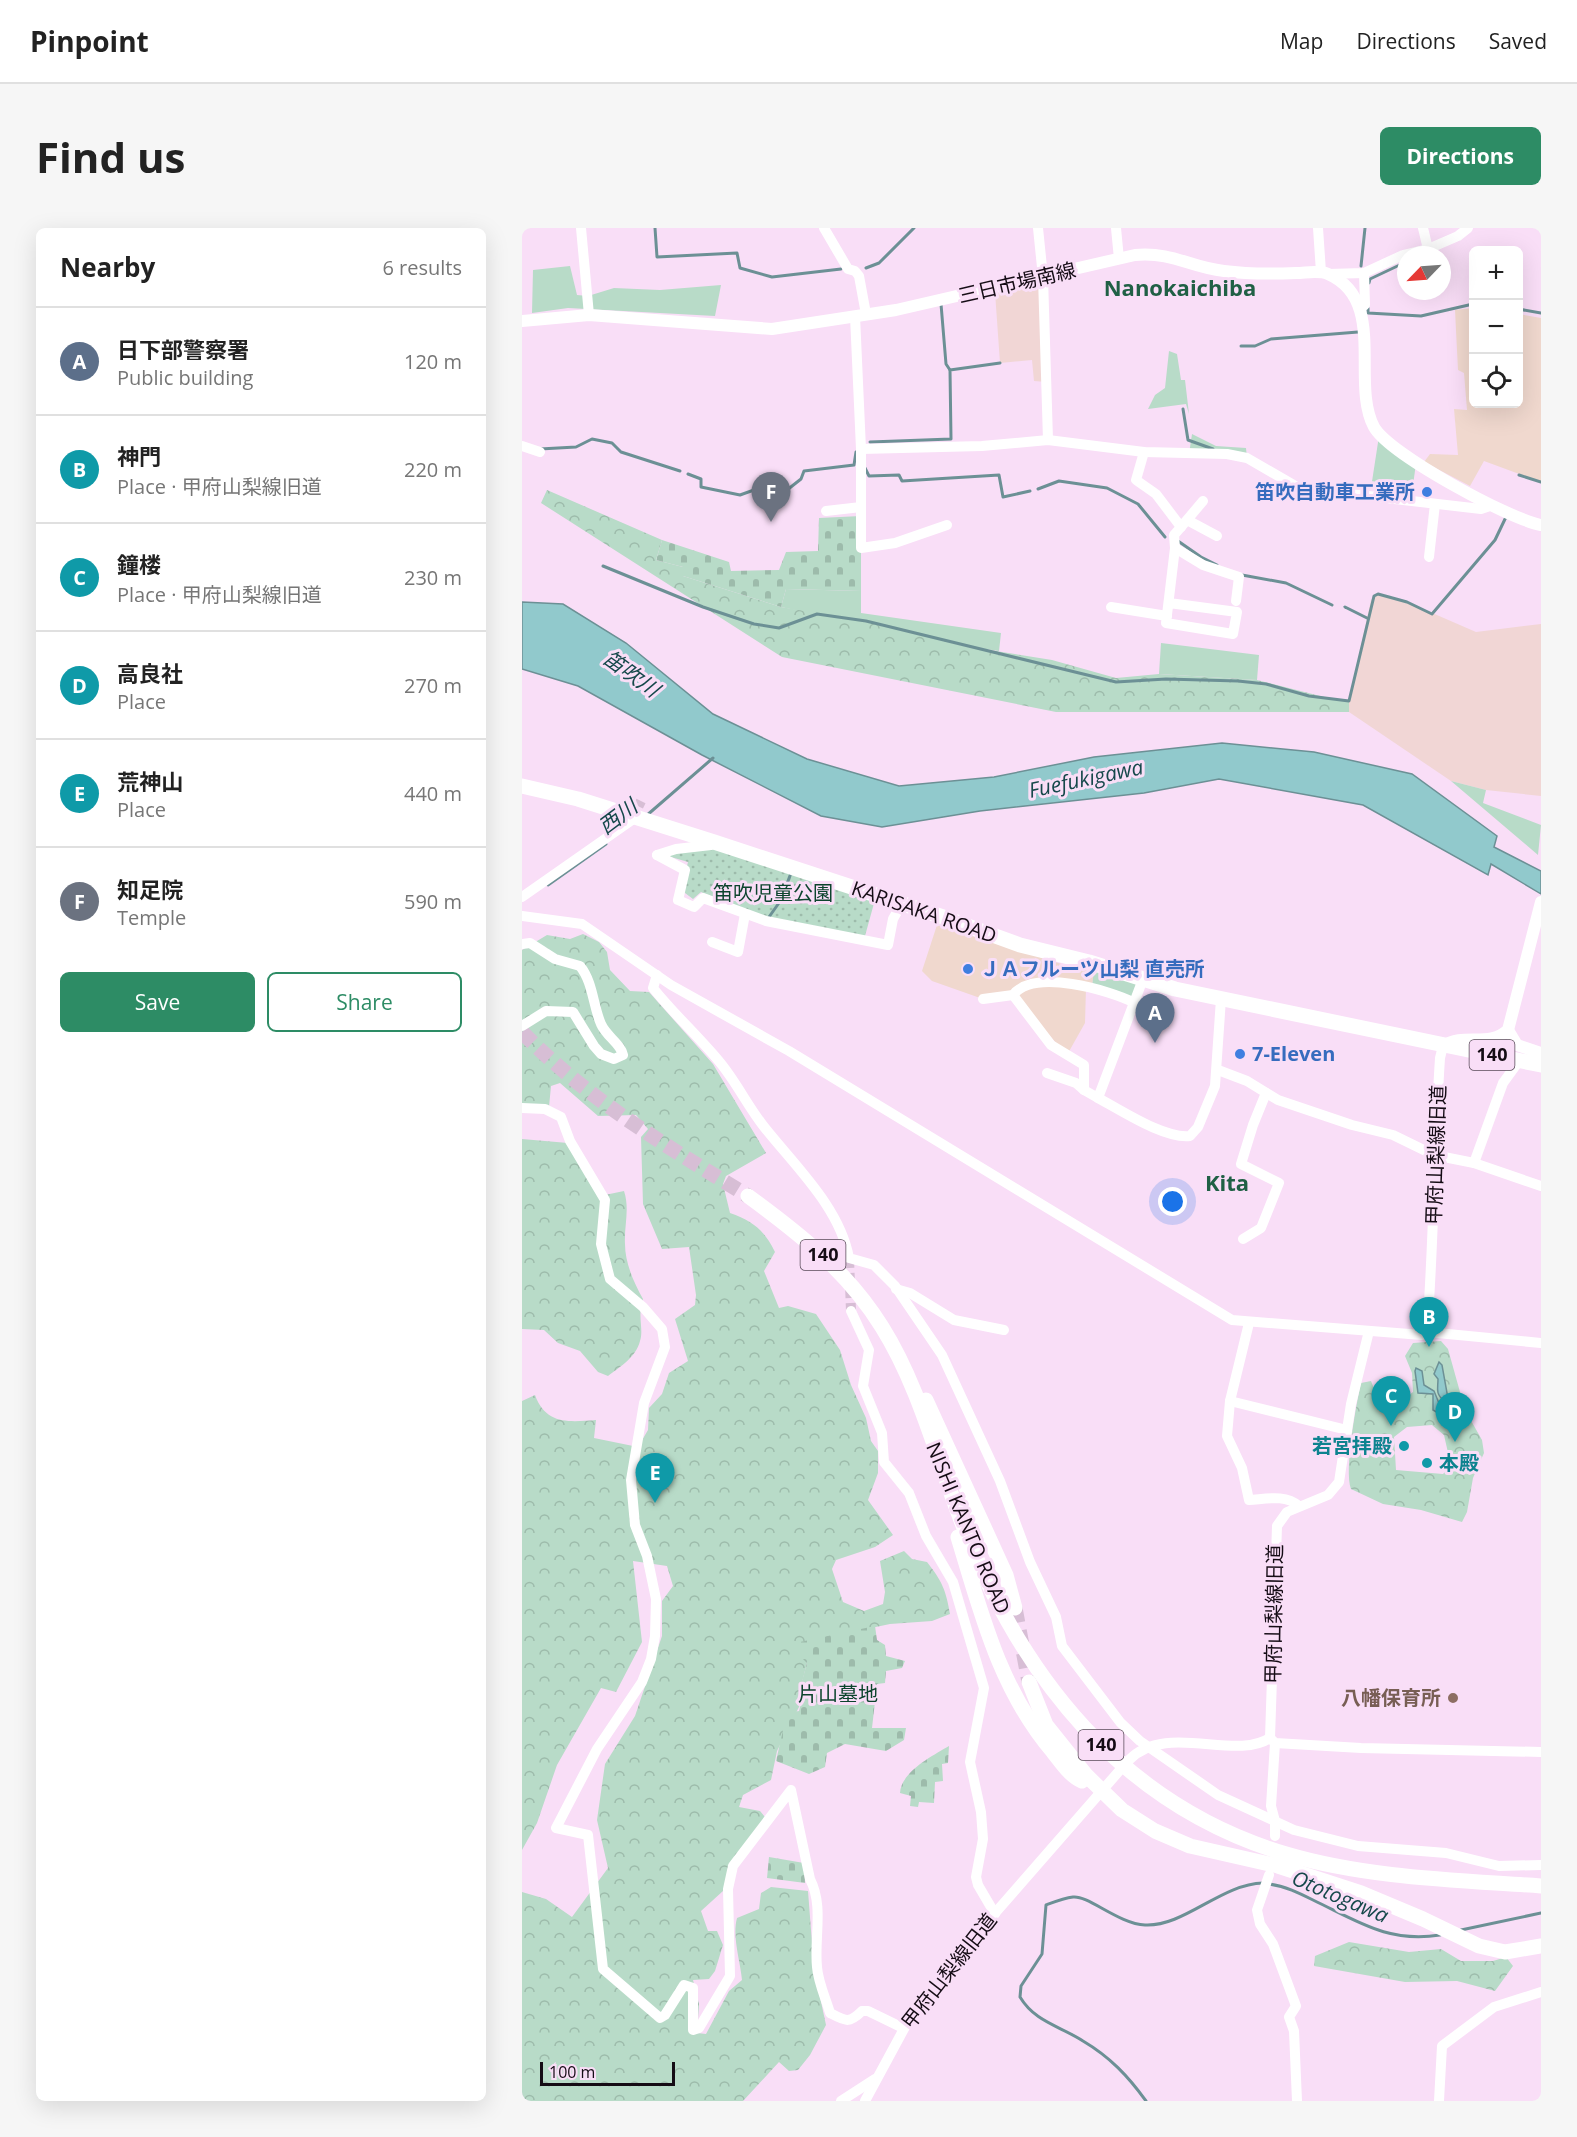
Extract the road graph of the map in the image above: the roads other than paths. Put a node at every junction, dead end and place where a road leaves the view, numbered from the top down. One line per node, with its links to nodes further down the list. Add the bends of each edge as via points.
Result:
1 (581, 228): 16 (street)
2 (824, 228): 17 (street, via 848,269 859,276)
3 (1038, 228): 14 (street)
4 (1116, 228): 11 (street)
5 (1318, 228): 12 (street)
6 (1423, 228): 8 (street)
7 (1468, 228): 9 (street)
8 (1427, 246)
9 (1435, 246)
10 (1397, 258): 13 (street)
11 (1119, 259): 12 (main road, 三日市場南線, via 1157,253 1222,271); 14 (main road, 三日市場南線)
12 (1324, 273): 13 (street); 15 (main road, via 1348,288)
13 (1364, 273): 15 (street, via 1365,305)
14 (1043, 277): 17 (main road, 三日市場南線); 19 (street)
15 (1359, 308): 26 (main road, via 1373,426 1401,451)
16 (589, 315): 17 (main road, 三日市場南線, via 747,329 772,329); 18 (main road, 三日市場南線)
17 (861, 315): 21 (street)
18 (522, 321)
19 (1048, 440): 21 (street); 23 (street)
20 (522, 446): 22 (street)
21 (861, 449): 27 (street)
22 (540, 452)
23 (1144, 452): 25 (street, via 1227,454 1247,458 1299,489); 29 (street, via 1136,480)
24 (1203, 501): 29 (street)
25 (1435, 504): 26 (street, via 1481,509); 34 (street)
26 (1490, 506): 31 (main road)
27 (861, 507): 28 (street); 30 (street, via 861,548 895,543)
28 (826, 511)
29 (1185, 524): 32 (street); 33 (street, via 1174,535)
30 (947, 525)
31 (1541, 525)
32 (1217, 536)
33 (1175, 548): 35 (street, via 1203,565 1239,577); 36 (street)
34 (1429, 557)
35 (1236, 601)
36 (1169, 603): 38 (street); 38 (street, via 1237,612 1233,633 1166,623)
37 (1111, 606): 38 (street)
38 (1167, 616)
39 (522, 786): 40 (highway, KARISAKA ROAD / 140, via 578,799)
40 (636, 820): 41 (highway, KARISAKA ROAD / 140); 42 (street)
41 (709, 840): 44 (highway, KARISAKA ROAD / 140); 45 (street, via 711,845 657,855 685,870 678,900 694,906 704,898)
42 (522, 897)
43 (1541, 902): 56 (main road)
44 (902, 903): 45 (street, via 893,919 888,945); 50 (highway, KARISAKA ROAD / 140, via 1020,945)
45 (745, 914): 47 (street, via 738,952)
46 (524, 918): 49 (street, via 582,924)
47 (712, 942)
48 (522, 944): 55 (street, via 530,943 555,958 580,966 590,985 602,1028 621,1048 622,1055 614,1059 601,1054 573,1012 546,1011)
49 (657, 975): 72 (street, via 653,988 718,1060 754,1114 827,1206 842,1231 849,1258 874,1265); 74 (street, via 1232,1320)
50 (1143, 980): 53 (highway, KARISAKA ROAD / 140); 54 (street)
51 (1013, 995): 52 (street); 54 (street, via 1018,988 1035,982 1051,982 1111,991); 63 (street, via 1051,1046 1083,1065)
52 (983, 999)
53 (1221, 999): 57 (highway, KARISAKA ROAD / 140); 61 (street)
54 (1135, 1003): 65 (street)
55 (522, 1026)
56 (1510, 1026): 57 (main road, via 1492,1040 1458,1039); 58 (main road, via 1517,1045)
57 (1443, 1046): 59 (highway, KARISAKA ROAD / 140); 67 (street, 甲府山梨線旧道)
58 (1541, 1053)
59 (1519, 1061): 60 (highway, KARISAKA ROAD / 140); 68 (street, via 1503,1083)
60 (1541, 1065)
61 (1218, 1070): 64 (street); 65 (street, via 1198,1127 1190,1136 1153,1126)
62 (1047, 1073): 63 (street, via 1076,1083)
63 (1084, 1090): 65 (street)
64 (1266, 1093): 67 (street, via 1352,1125 1393,1135); 71 (street, via 1241,1164 1279,1183 1261,1228)
65 (1098, 1098)
66 (522, 1108): 100 (street, via 545,1109 561,1117 570,1141 606,1200 601,1244 610,1279 643,1307 664,1337 664,1355 644,1402 631,1480 635,1525 647,1556 656,1599 651,1659 642,1682 597,1749 556,1828 588,1835 603,1969 660,2018 684,1985 693,1988 693,2030 699,2028 730,1976 728,1890 733,1866 791,1790 815,1888 817,1968 830,2013 851,2022 868,2011)
67 (1434, 1155): 68 (street); 78 (street, 甲府山梨線旧道)
68 (1474, 1164): 69 (street)
69 (1541, 1186)
70 (748, 1196): 75 (highway, NISHI KANTO ROAD / 140, via 822,1253)
71 (1243, 1239)
72 (896, 1289): 76 (street, via 910,1293 954,1320); 87 (street, via 930,1335 966,1402 1056,1617 1062,1646 1120,1722)
73 (851, 1311): 97 (street, via 869,1350 863,1386 882,1433 884,1462 909,1493 926,1536 953,1582 984,1688 970,1762 983,1839 976,1877)
74 (1249, 1323): 77 (street); 81 (street)
75 (883, 1328): 80 (highway, NISHI KANTO ROAD / 140); 84 (highway, via 923,1394 1006,1575)
76 (1004, 1330)
77 (1369, 1331): 78 (street, via 1422,1335); 82 (street, 甲府山梨線旧道)
78 (1428, 1332): 79 (street)
79 (1541, 1343)
80 (902, 1364): 91 (highway, via 991,1645 1009,1686 1036,1731 1066,1767 1078,1779); 96 (highway, NISHI KANTO ROAD / 140, via 976,1557 1012,1631 1069,1712 1127,1768 1194,1815 1286,1854 1356,1869)
81 (1230, 1401): 82 (street); 83 (street, via 1227,1436 1242,1468 1249,1500 1280,1498)
82 (1347, 1430): 83 (street, 甲府山梨線旧道, via 1340,1482 1328,1495)
83 (1299, 1506): 86 (street, 甲府山梨線旧道, via 1280,1519 1275,1537)
84 (1016, 1608)
85 (1029, 1682): 91 (highway, via 1046,1725)
86 (1273, 1740): 87 (street, via 1256,1744); 88 (street, via 1361,1748); 92 (street, 甲府山梨線旧道, via 1271,1806)
87 (1147, 1746): 89 (street); 92 (street, via 1202,1786)
88 (1541, 1752)
89 (1129, 1760)
90 (1119, 1770): 91 (street, 甲府山梨線旧道)
91 (1101, 1790): 97 (street, 甲府山梨線旧道); 98 (highway, via 1139,1822 1172,1839 1361,1893 1479,1947 1505,1952)
92 (1275, 1821): 93 (street, 甲府山梨線旧道); 94 (street, via 1323,1839 1358,1846 1446,1852 1499,1866)
93 (1275, 1836)
94 (1541, 1865)
95 (1269, 1875): 104 (street, via 1257,1910 1296,2006 1289,2017 1294,2031)
96 (1541, 1887)
97 (994, 1914): 100 (street, 甲府山梨線旧道)
98 (1541, 1946)
99 (1541, 1992): 105 (street, via 1494,2007 1442,2046)
100 (903, 2028): 101 (street, 甲府山梨線旧道)
101 (875, 2079): 102 (street); 103 (street, 甲府山梨線旧道)
102 (841, 2101)
103 (865, 2101)
104 (1297, 2101)
105 (1439, 2101)

